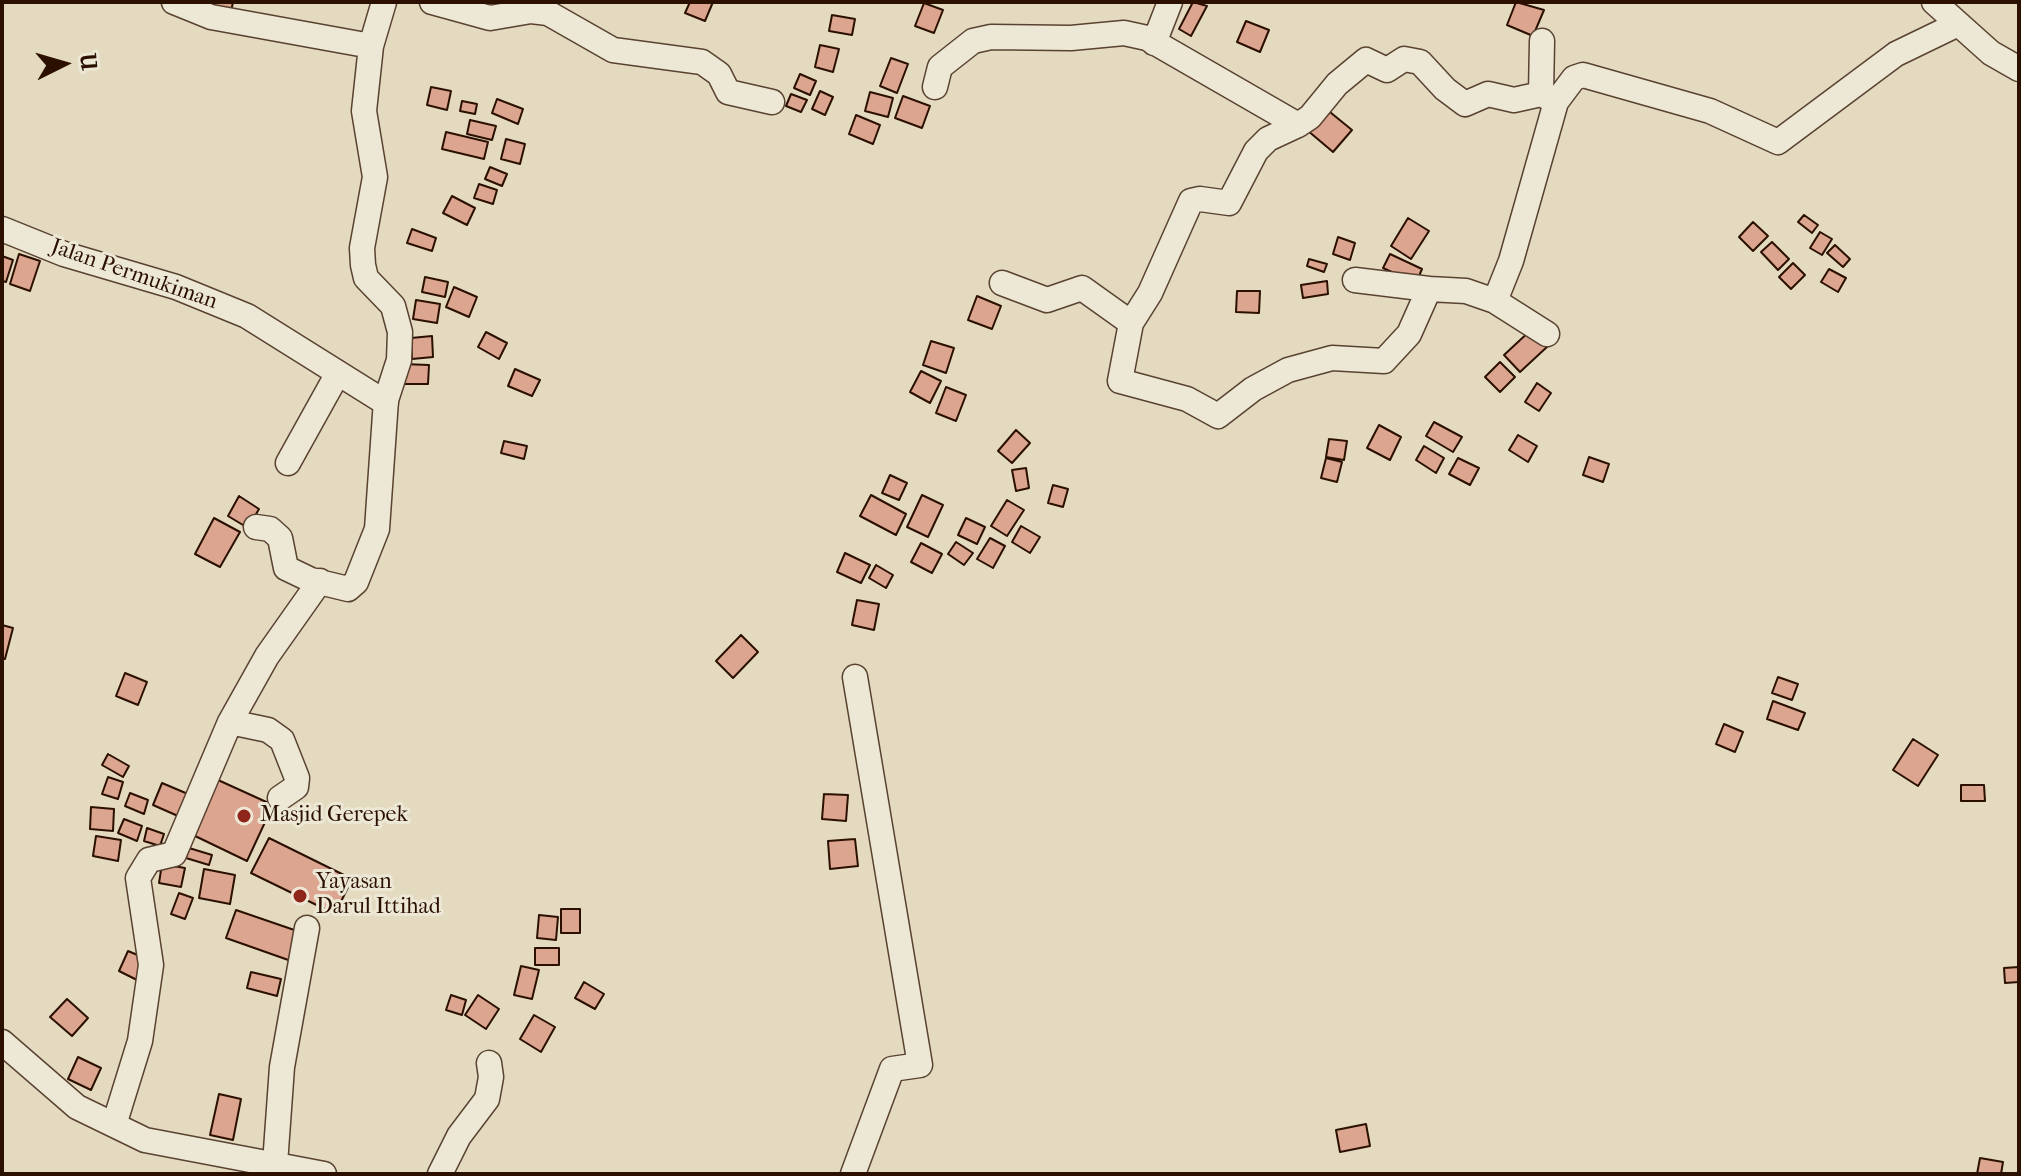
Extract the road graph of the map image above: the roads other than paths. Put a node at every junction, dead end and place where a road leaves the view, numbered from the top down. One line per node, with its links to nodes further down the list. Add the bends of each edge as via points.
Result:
1 (174, 2): 9 (street, via 225,20)
2 (384, 2): 9 (street)
3 (432, 2): 13 (street, via 479,17 548,13 613,50 702,62 719,74 728,92)
4 (1170, 2): 8 (street)
5 (1934, 2): 6 (street)
6 (1958, 24): 10 (street); 12 (street, via 1896,54 1778,142 1710,111 1583,75)
7 (1542, 41): 12 (street)
8 (1154, 43): 11 (street, via 1124,33 991,37 973,41 949,60 937,74); 14 (street)
9 (371, 46): 23 (street, via 364,111 375,177 362,248 366,278 393,306 400,332 399,360)
10 (2019, 69)
11 (935, 87)
12 (1549, 98): 14 (street, via 1514,100 1488,94 1465,104 1420,62 1404,59 1387,70 1366,60); 19 (street, via 1511,261)
13 (772, 102)
14 (1298, 125): 20 (street, via 1256,151 1229,203 1191,201)
15 (2, 229): 22 (street, Jalan Permukiman, via 247,316)
16 (1355, 280): 18 (street)
17 (1002, 283): 20 (street, via 1047,300 1082,288)
18 (1429, 289): 19 (street, via 1466,291); 20 (street, via 1409,334 1384,361 1332,358 1288,370 1218,416 1187,399 1120,381)
19 (1495, 301): 21 (street)
20 (1131, 323)
21 (1547, 334)
22 (338, 373): 23 (street, Jalan Permukiman); 24 (street)
23 (386, 403): 26 (street, via 377,529 367,557 352,589)
24 (288, 463)
25 (256, 527): 26 (street, via 270,529 280,538 286,568)
26 (320, 581): 28 (street, via 267,656)
27 (855, 677): 37 (street, via 920,1065 892,1069)
28 (230, 722): 29 (street, via 268,730 282,740 297,782); 33 (street, via 174,854 149,860 138,878 151,965 140,1041)
29 (280, 798)
30 (307, 928): 34 (street, via 282,1067)
31 (2, 1042): 33 (street, via 77,1107)
32 (489, 1063): 36 (street, via 487,1099 459,1136)
33 (114, 1125): 34 (street, via 145,1140)
34 (275, 1164): 35 (street)
35 (324, 1174)
36 (440, 1174)
37 (853, 1174)

